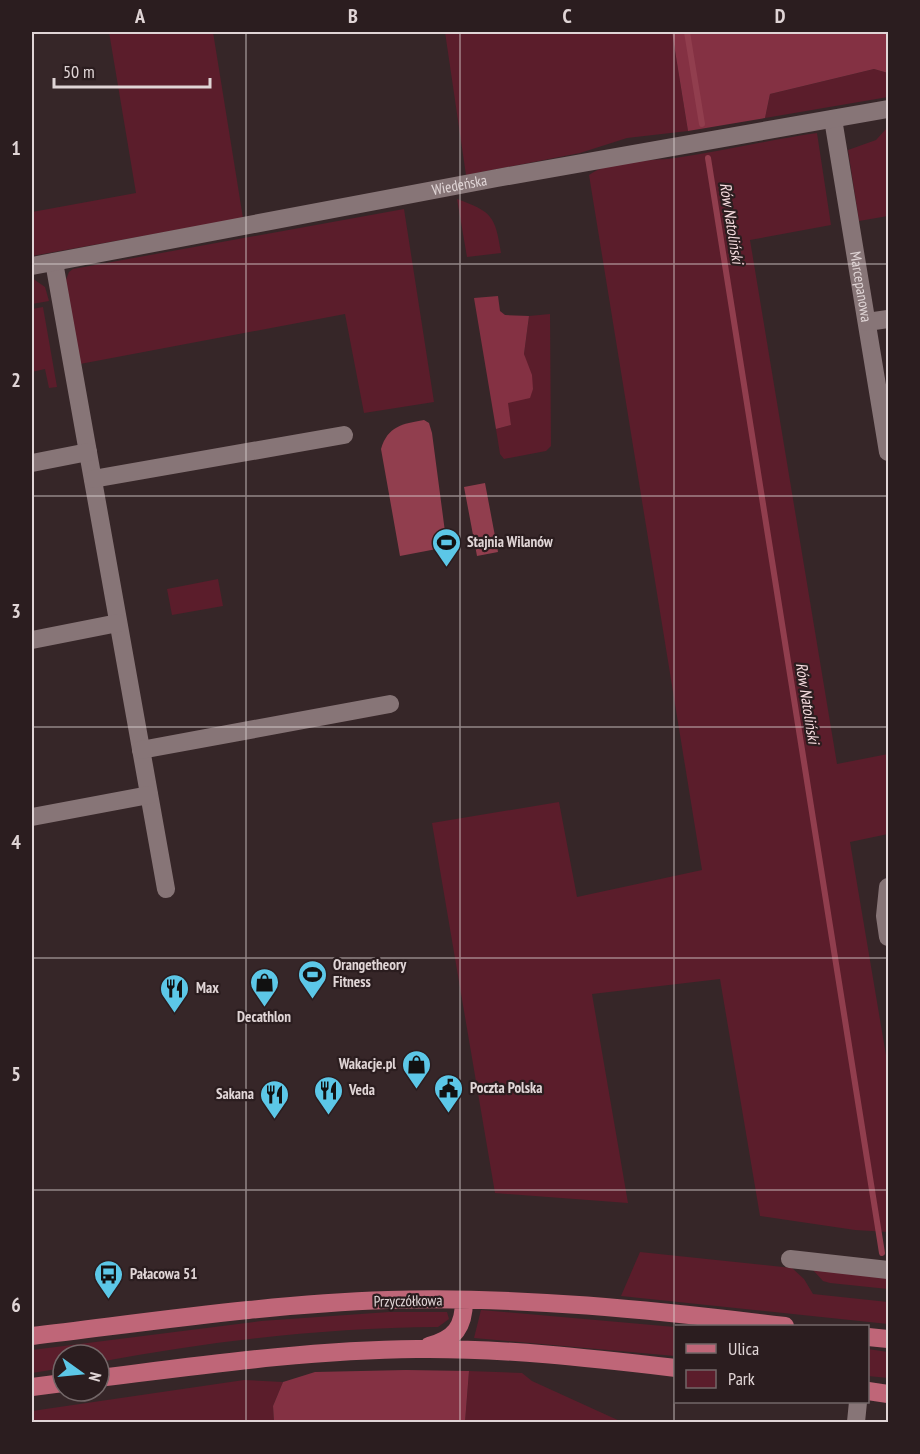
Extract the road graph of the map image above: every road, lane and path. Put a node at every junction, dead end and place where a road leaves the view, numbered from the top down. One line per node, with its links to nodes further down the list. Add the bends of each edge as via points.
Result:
1 (888, 109): 2 (street, Wiedeńska)
2 (832, 119): 3 (street, Wiedeńska); 6 (street, Marcepanowa)
3 (54, 262): 4 (street, Wiedeńska); 8 (street)
4 (32, 266)
5 (888, 319): 6 (street)
6 (867, 322): 9 (street, Marcepanowa)
7 (344, 435): 11 (street)
8 (88, 452): 10 (street); 11 (street)
9 (888, 452)
10 (32, 463)
11 (93, 479): 12 (street)
12 (118, 623): 13 (street); 15 (street)
13 (32, 640)
14 (390, 704): 15 (street)
15 (141, 750): 16 (street)
16 (149, 795): 17 (street); 19 (street)
17 (32, 817)
18 (888, 887): 20 (street)
19 (166, 889)
20 (888, 937)
21 (790, 1259): 22 (street)
22 (888, 1270)
23 (464, 1300): 24 (main road, Przyczółkowa); 25 (main road, Przyczółkowa, via 303,1305); 28 (main road, via 461,1324 452,1338)
24 (775, 1325)
25 (32, 1336)
26 (869, 1337): 27 (main road)
27 (888, 1339)
28 (419, 1349): 29 (main road, via 538,1353); 30 (main road, via 298,1355)
29 (674, 1368)
30 (111, 1377)
31 (51, 1385): 32 (main road)
32 (32, 1387)
33 (869, 1391): 34 (main road)
34 (888, 1394)
35 (858, 1403): 36 (street)
36 (856, 1422)

